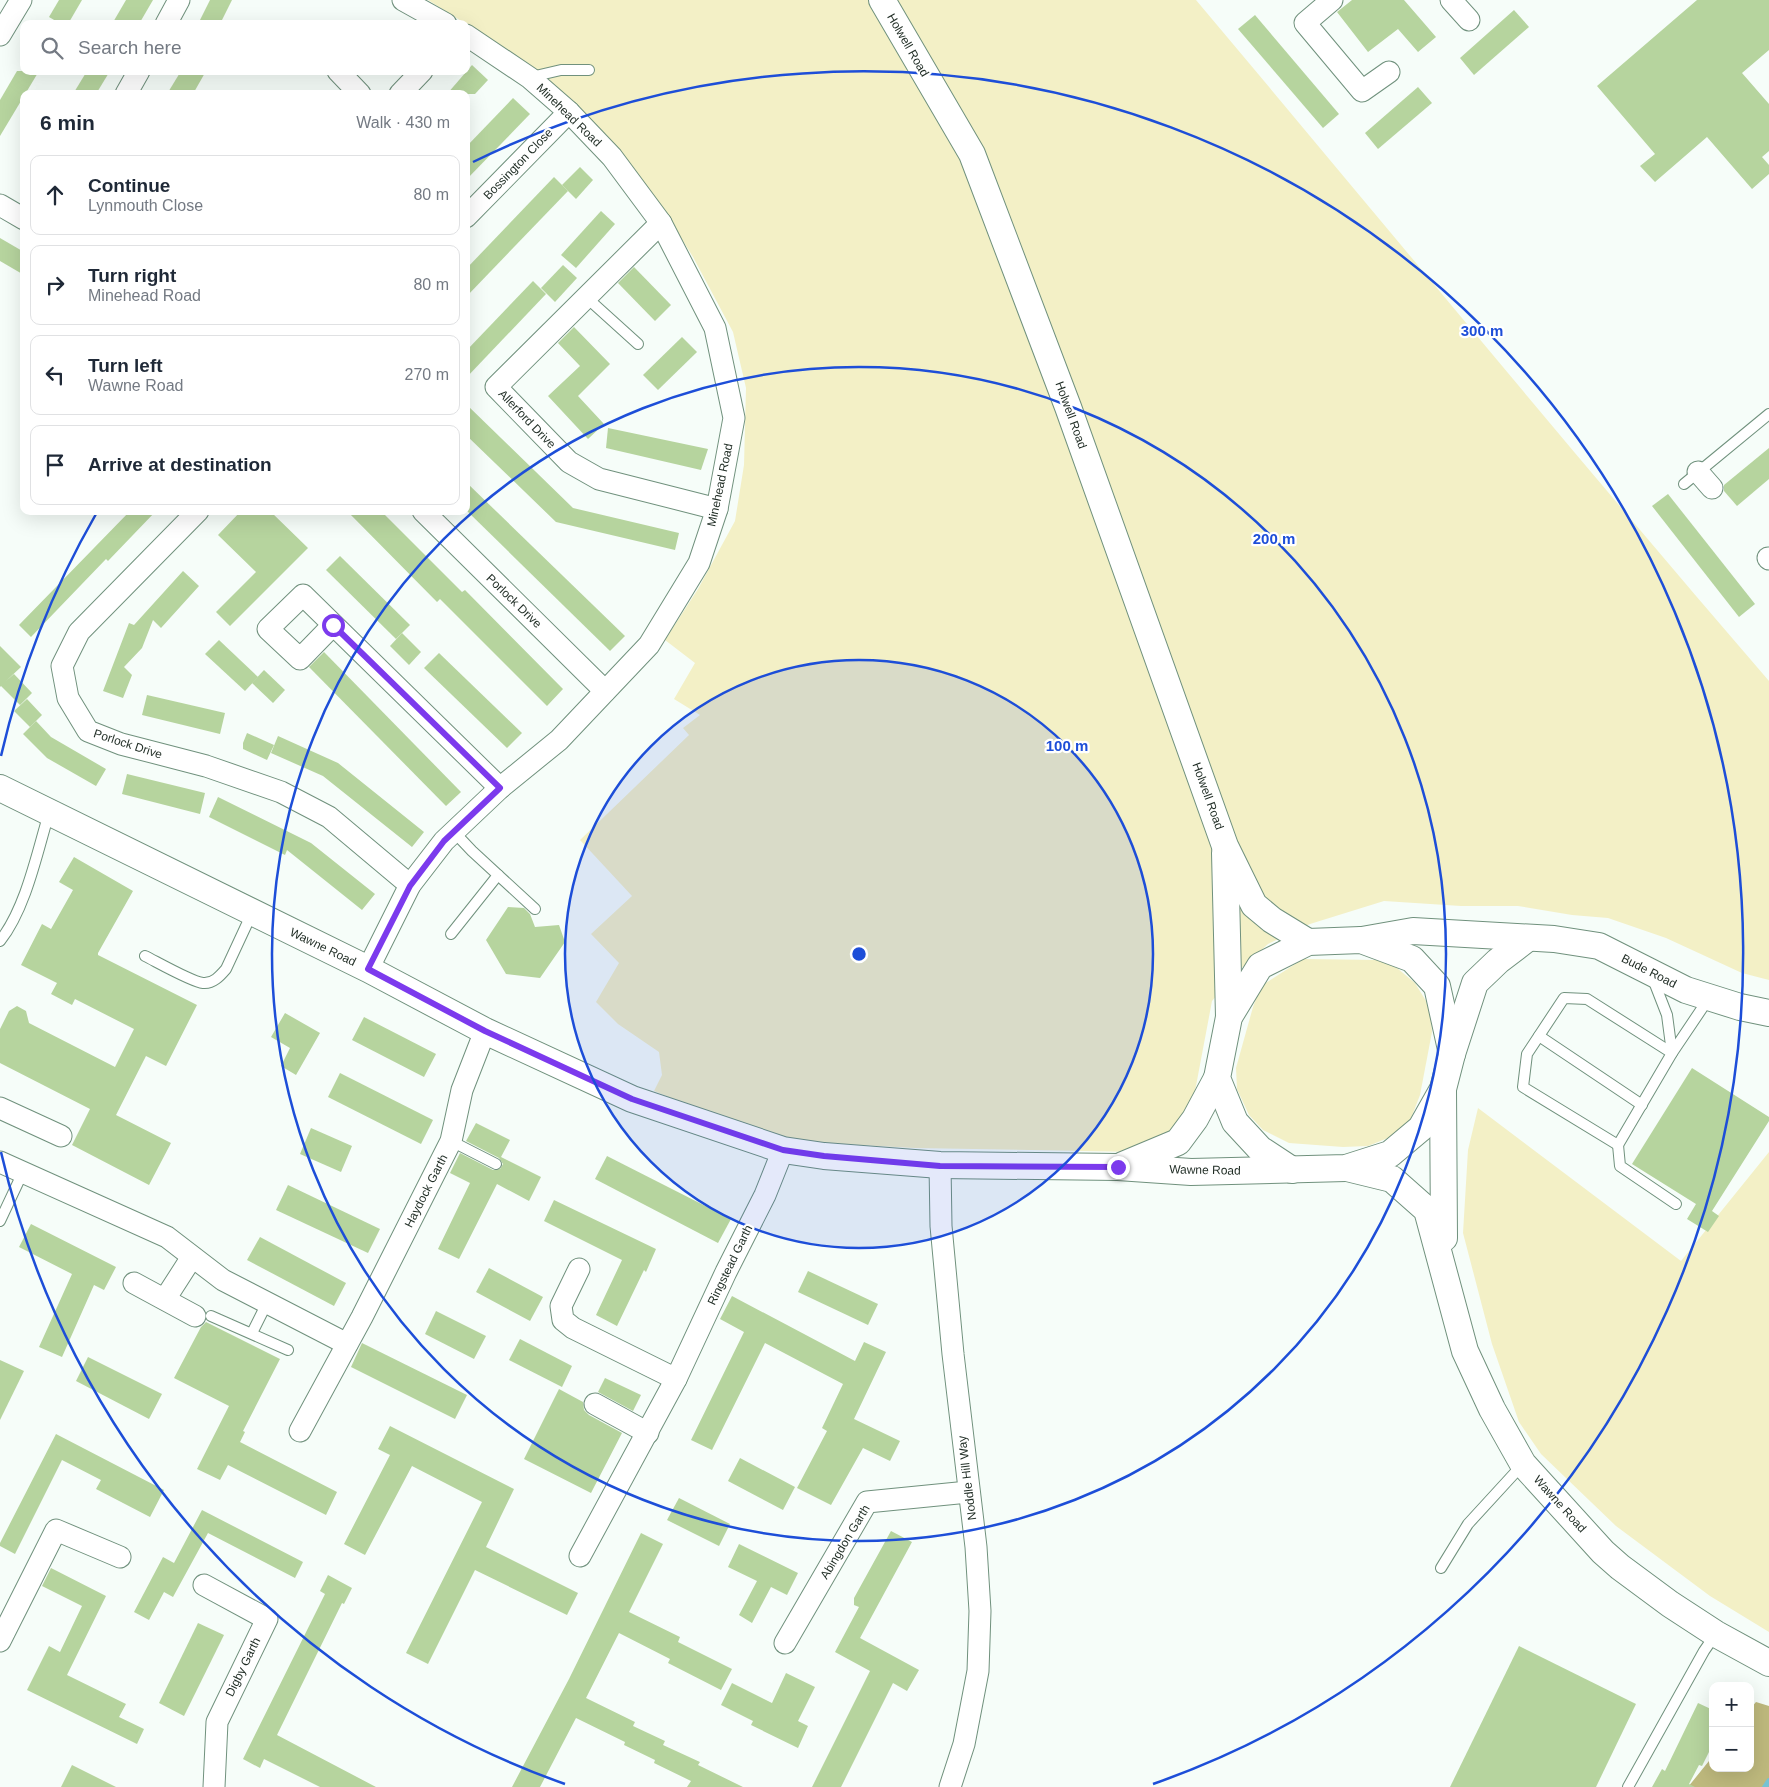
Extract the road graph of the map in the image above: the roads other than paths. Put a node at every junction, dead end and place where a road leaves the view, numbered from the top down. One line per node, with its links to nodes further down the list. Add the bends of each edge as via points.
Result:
1 (21, 0): 10 (street)
2 (179, 0): 7 (street)
3 (403, 0): 8 (street)
4 (882, 0): 40 (street, Holwell Road, via 972,154 1068,406)
5 (1332, 0): 13 (street, via 1304,23 1362,91)
6 (1451, 0): 9 (street)
7 (168, 20)
8 (439, 20)
9 (1470, 20)
10 (0, 35)
11 (470, 38): 17 (street, Minehead Road)
12 (589, 70): 17 (lane, via 561,70)
13 (1389, 72)
14 (137, 75): 18 (street)
15 (342, 75): 19 (street)
16 (418, 75): 20 (street)
17 (530, 78): 21 (street, Minehead Road)
18 (128, 90)
19 (356, 90)
20 (404, 90)
21 (570, 112): 23 (street, Bossington Close); 25 (street, Minehead Road, via 612,157)
22 (0, 205): 24 (street)
23 (470, 213)
24 (20, 217)
25 (661, 223): 26 (street, Allerford Drive); 31 (street, Minehead Road, via 715,328 734,418)
26 (586, 297): 27 (lane); 31 (street, Allerford Drive, via 496,386 569,462 584,471 599,479)
27 (638, 344)
28 (1769, 414): 29 (lane)
29 (1691, 478): 30 (street)
30 (1712, 488)
31 (717, 509): 35 (street, Minehead Road, via 699,563 649,645)
32 (194, 515): 42 (street, Porlock Drive, via 79,632 62,666 68,698 88,731 281,792 329,817)
33 (427, 515): 35 (street, Porlock Drive)
34 (333, 625): 37 (street)
35 (605, 691): 37 (street, Minehead Road, via 559,740)
36 (0, 788): 38 (street, Wawne Road)
37 (500, 788): 39 (street, Minehead Road)
38 (49, 812): 44 (street, Wawne Road); 48 (lane, via 28,885 8,931)
39 (454, 832): 41 (lane); 42 (street, Minehead Road)
40 (1225, 846): 49 (street, Holwell Road, via 1254,905); 55 (street, Holwell Road)
41 (498, 875): 43 (lane); 45 (lane)
42 (410, 886): 51 (street, Minehead Road)
43 (535, 910)
44 (252, 912): 50 (lane, via 226,969 213,981 203,983 194,980); 51 (street, Wawne Road)
45 (451, 934)
46 (1528, 938): 47 (street, Bude Road, via 1413,931); 52 (street, Bude Road, via 1599,946); 59 (street, via 1475,983)
47 (1361, 940): 49 (street); 59 (street, via 1412,959 1437,986)
48 (0, 941)
49 (1308, 942): 55 (street, via 1260,966)
50 (145, 956)
51 (368, 969): 56 (street, Wawne Road)
52 (1650, 972): 53 (street, Bude Road); 58 (lane, via 1667,1015)
53 (1709, 998): 54 (street, Bude Road); 58 (lane)
54 (1769, 1013)
55 (1229, 1017): 60 (street, Wawne Road)
56 (485, 1031): 65 (street, Haydock Garth, via 462,1090); 67 (street, Wawne Road, via 632,1099)
57 (1539, 1036): 58 (lane, via 1564,998 1588,999); 62 (lane); 66 (lane, via 1527,1054 1523,1087)
58 (1672, 1052): 62 (lane)
59 (1452, 1054): 61 (street)
60 (1217, 1078): 71 (street, Wawne Road, via 1195,1119 1178,1142); 73 (street, via 1236,1122 1260,1149)
61 (1444, 1089): 72 (street, via 1421,1128 1390,1154); 79 (street, Wawne Road)
62 (1642, 1105): 66 (lane)
63 (0, 1108): 64 (street)
64 (61, 1136)
65 (450, 1142): 69 (lane); 85 (street, Haydock Garth)
66 (1618, 1145): 75 (lane, via 1620,1166)
67 (783, 1150): 70 (street, Wawne Road); 87 (street, Ringstead Garth, via 765,1196)
68 (0, 1162): 74 (street)
69 (496, 1164)
70 (940, 1166): 71 (street, Wawne Road); 92 (street, Noddle Hill Way, via 941,1226)
71 (1118, 1167): 73 (street, Wawne Road, via 1191,1172)
72 (1346, 1168): 73 (street, Wawne Road); 79 (street, Wawne Road, via 1392,1179 1427,1210)
73 (1292, 1170)
74 (23, 1172): 76 (lane); 77 (street, via 166,1237)
75 (1676, 1204)
76 (0, 1221)
77 (192, 1257): 81 (street); 82 (street, via 223,1280)
78 (579, 1268): 87 (street, via 561,1306 563,1320)
79 (1444, 1270): 91 (street, Wawne Road, via 1465,1351)
80 (134, 1283): 81 (street)
81 (165, 1299): 83 (street)
82 (267, 1303): 84 (lane); 85 (street)
83 (203, 1316): 84 (lane)
84 (252, 1333): 86 (lane)
85 (347, 1344): 89 (street, Haydock Garth)
86 (288, 1350)
87 (676, 1379): 90 (street, Ringstead Garth)
88 (594, 1404): 90 (street)
89 (300, 1431)
90 (648, 1433): 93 (street, Ringstead Garth)
91 (1523, 1464): 95 (lane, via 1468,1524); 97 (street, Wawne Road, via 1602,1552 1647,1589)
92 (968, 1492): 99 (street, Abingdon Garth, via 867,1502); 102 (street, Noddle Hill Way, via 976,1546 980,1611 978,1671 964,1744)
93 (580, 1556)
94 (120, 1557): 98 (street, via 56,1530)
95 (1441, 1568)
96 (204, 1585): 101 (street, Digby Garth, via 267,1619 217,1722)
97 (1716, 1634): 100 (street, Wawne Road); 103 (lane)
98 (0, 1641)
99 (786, 1643)
100 (1769, 1663)
101 (214, 1787)
102 (950, 1787)
103 (1628, 1787)

